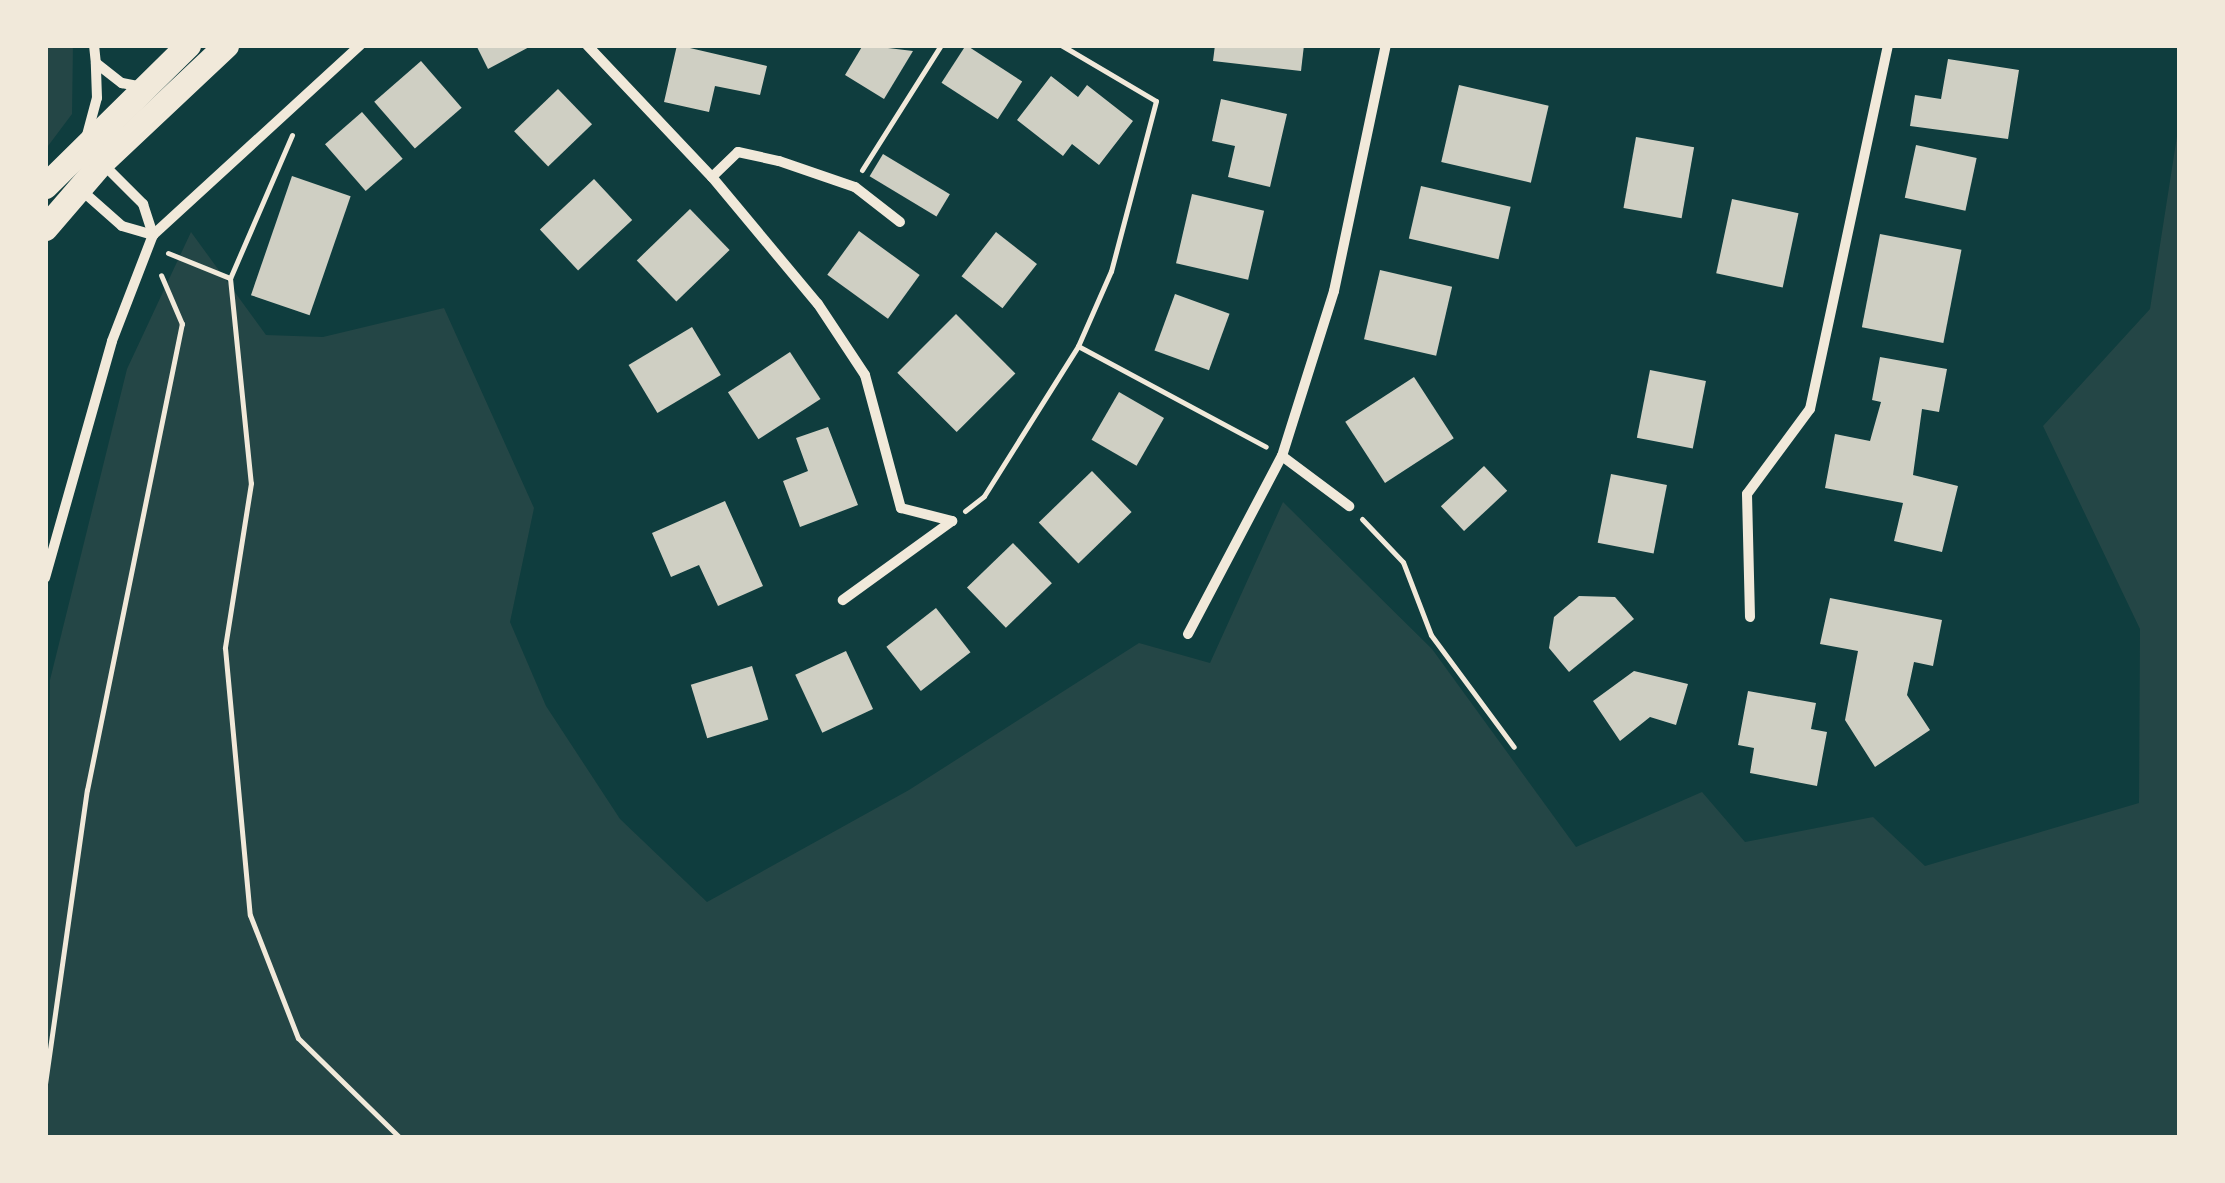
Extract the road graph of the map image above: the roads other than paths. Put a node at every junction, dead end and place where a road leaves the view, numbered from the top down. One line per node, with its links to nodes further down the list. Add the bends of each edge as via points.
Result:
1 (94, 45): 8 (street)
2 (188, 45): 9 (main road)
3 (226, 45): 10 (main road)
4 (360, 45): 16 (street)
5 (587, 45): 11 (street)
6 (1386, 45): 17 (street, via 1334,291)
7 (1888, 45): 21 (street, via 1810,409 1746,494)
8 (96, 63): 9 (street, via 122,83); 10 (street)
9 (144, 88): 10 (main road)
10 (93, 154): 12 (main road); 13 (main road); 16 (street, via 143,204)
11 (712, 177): 14 (street, via 738,152 779,161 855,187); 20 (street, via 818,304 865,376 901,508 952,521)
12 (53, 178): 13 (street)
13 (79, 188): 15 (main road); 16 (street, via 122,226)
14 (900, 222)
15 (45, 228)
16 (150, 240): 19 (street, via 112,341)
17 (1282, 456): 18 (street); 22 (street)
18 (1349, 506)
19 (45, 578)
20 (844, 600)
21 (1750, 617)
22 (1188, 634)

